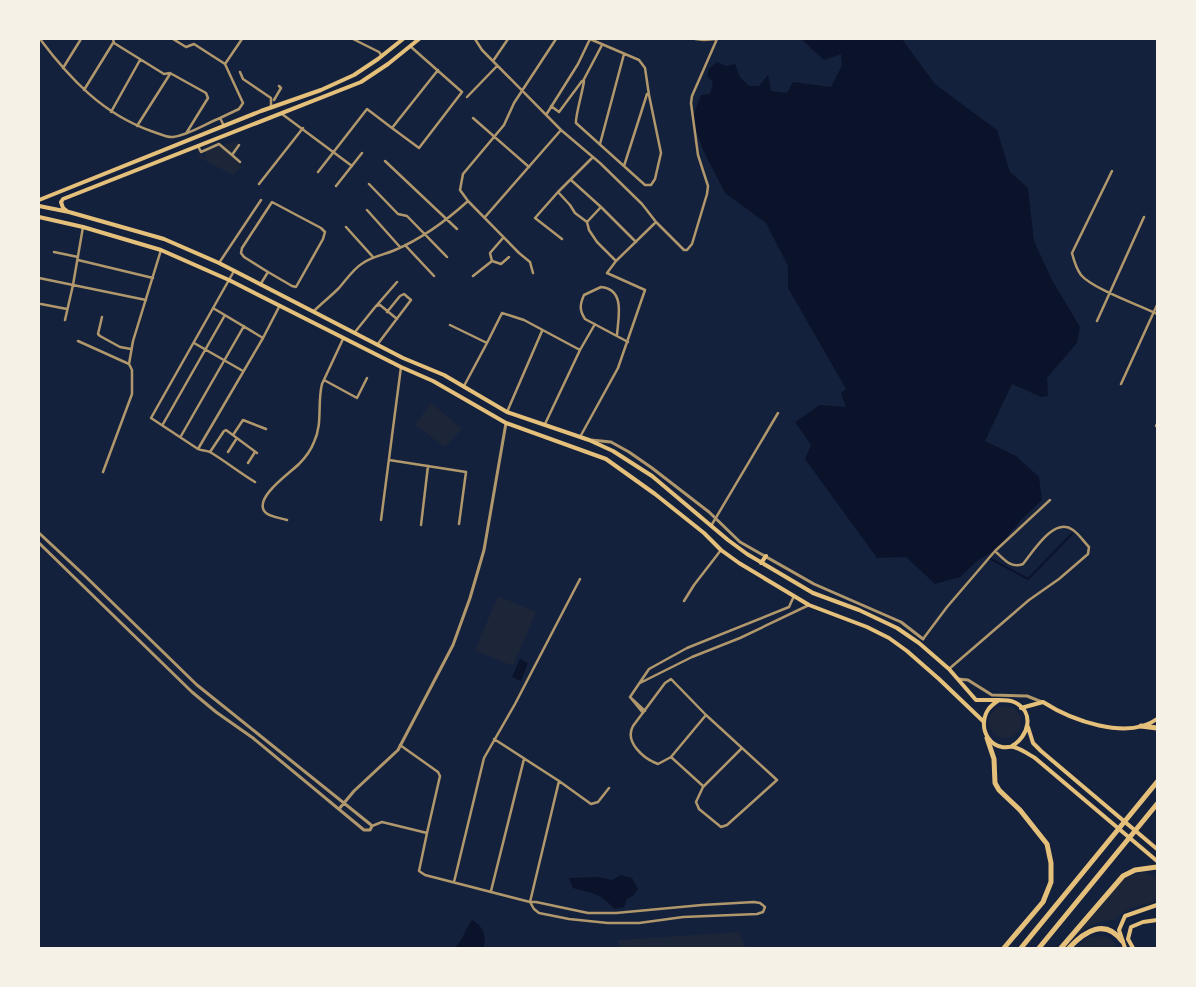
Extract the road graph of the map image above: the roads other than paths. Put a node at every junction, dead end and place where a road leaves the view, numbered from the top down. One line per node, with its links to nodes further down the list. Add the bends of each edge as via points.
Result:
1 (40, 39): 23 (street)
2 (81, 39): 23 (street)
3 (172, 39): 21 (street, via 186,47 194,44)
4 (242, 39): 21 (street)
5 (354, 39): 18 (street)
6 (403, 39): 18 (main road)
7 (419, 39): 16 (main road)
8 (475, 39): 20 (street)
9 (508, 39): 20 (street)
10 (556, 39): 31 (street)
11 (590, 39): 15 (street); 37 (street)
12 (696, 39): 13 (street)
13 (717, 39): 84 (street, via 691,103 698,155 708,186 690,248 684,250)
14 (113, 41): 19 (street); 30 (street)
15 (602, 44): 17 (street); 27 (street)
16 (410, 46): 24 (street); 33 (main road, via 361,82)
17 (624, 54): 32 (street, via 639,60 645,68); 53 (street)
18 (382, 56): 29 (main road)
19 (140, 60): 26 (street, via 164,74); 39 (street)
20 (493, 61): 22 (street)
21 (225, 64): 42 (street, via 243,103 239,109)
22 (497, 66): 31 (street); 34 (street)
23 (64, 68): 30 (street)
24 (438, 70): 48 (street); 48 (street, via 462,92 419,148)
25 (240, 72): 35 (street, via 244,79)
26 (170, 74): 45 (street); 51 (street, via 208,96)
27 (583, 81): 37 (street, via 559,112); 53 (street, via 576,123)
28 (279, 86): 35 (street, via 280,91)
29 (324, 88): 33 (main road); 36 (main road)
30 (84, 90): 39 (street)
31 (523, 91): 41 (street); 52 (street)
32 (648, 92): 63 (street); 63 (street, via 662,153 655,179 645,186)
33 (326, 96): 40 (main road)
34 (467, 98)
35 (272, 99): 36 (street); 38 (street)
36 (277, 105): 38 (main road)
37 (551, 106): 41 (street)
38 (271, 108): 46 (main road)
39 (111, 112): 45 (street)
40 (282, 114): 47 (street); 55 (main road)
41 (546, 115): 50 (street)
42 (220, 118): 44 (street); 46 (street)
43 (473, 118): 52 (street)
44 (213, 121): 49 (street); 51 (street)
45 (138, 126): 51 (street, via 172,138)
46 (224, 126): 49 (main road)
47 (303, 128): 56 (street); 68 (street)
48 (392, 128): 56 (street, via 367,109)
49 (217, 129): 72 (main road)
50 (561, 130): 59 (street); 64 (street)
51 (186, 133)
52 (495, 137): 64 (street); 74 (street, via 463,174 460,190)
53 (600, 144): 63 (street)
54 (239, 145): 58 (street)
55 (198, 146): 58 (street, via 201,152 219,144); 78 (main road, via 63,199 63,208)
56 (334, 152): 62 (street); 66 (street)
57 (362, 153): 62 (street)
58 (232, 155): 61 (street)
59 (593, 157): 67 (street); 84 (street)
60 (385, 161): 82 (street)
61 (240, 162)
62 (352, 166): 70 (street)
63 (624, 166)
64 (529, 167): 81 (street)
65 (1112, 171): 114 (street, via 1072,253 1080,274 1090,283)
66 (318, 172)
67 (570, 180): 71 (street); 76 (street)
68 (259, 184)
69 (369, 184): 88 (street, via 398,214 407,216)
70 (336, 186)
71 (558, 192): 83 (street); 90 (street, via 535,218)
72 (39, 200)
73 (260, 200): 102 (street)
74 (468, 201): 81 (street); 82 (street)
75 (39, 206): 78 (main road)
76 (601, 206): 83 (street); 91 (street)
77 (367, 210): 93 (street)
78 (69, 212): 102 (main road, via 164,239)
79 (1144, 217): 114 (street)
80 (39, 218): 85 (main road)
81 (484, 218): 89 (street)
82 (446, 219): 87 (street); 88 (street)
83 (587, 222): 101 (street, via 597,242)
84 (656, 222): 91 (street)
85 (83, 227): 94 (main road); 99 (street)
86 (346, 227): 96 (street)
87 (457, 229)
88 (424, 233): 92 (street); 97 (street)
89 (503, 237): 100 (street, via 490,254); 105 (street, via 530,262)
90 (562, 239)
91 (636, 242): 101 (street)
92 (405, 245): 93 (street); 106 (street)
93 (400, 248): 96 (street)
94 (161, 250): 109 (street); 110 (main road)
95 (54, 252): 99 (street)
96 (373, 257): 122 (street, via 355,268)
97 (447, 257)
98 (509, 257): 100 (street, via 501,264)
99 (78, 258): 109 (street); 112 (street)
100 (492, 261): 107 (street)
101 (616, 261): 139 (street, via 606,273 645,290)
102 (219, 263): 103 (main road)
103 (234, 271): 110 (street); 113 (main road)
104 (268, 272): 104 (street, via 241,253 272,202 325,232 296,286); 113 (street)
105 (533, 273)
106 (434, 276)
107 (473, 276)
108 (39, 278): 112 (street)
109 (153, 278): 115 (street)
110 (229, 280): 118 (main road); 120 (street)
111 (397, 282): 119 (street)
112 (73, 284): 115 (street); 121 (street)
113 (260, 285): 122 (main road)
114 (1110, 292): 124 (street); 129 (street)
115 (146, 300): 143 (street)
116 (41, 304): 121 (street)
117 (1157, 305): 124 (street)
118 (279, 306): 136 (street); 137 (main road)
119 (376, 306): 123 (street); 134 (street)
120 (213, 308): 125 (street); 140 (street)
121 (67, 309): 128 (street)
122 (312, 312): 134 (main road)
123 (387, 312): 127 (street); 127 (street, via 404,294 411,300)
124 (1156, 313): 152 (street)
125 (225, 315): 132 (street); 144 (street)
126 (102, 317): 143 (street, via 98,334 120,347)
127 (397, 319): 142 (street)
128 (64, 320)
129 (1097, 321)
130 (595, 324): 135 (street); 135 (street, via 581,313 582,301 584,295 605,287 613,291 619,303); 145 (street)
131 (450, 325): 141 (street)
132 (244, 326): 136 (street); 146 (street)
133 (543, 331): 141 (street, via 502,313); 145 (street); 154 (street)
134 (354, 334): 142 (main road)
135 (617, 335): 139 (street)
136 (263, 338): 149 (street)
137 (343, 339): 148 (main road); 151 (street)
138 (78, 341): 147 (street)
139 (628, 342): 162 (street, via 613,379)
140 (194, 343): 144 (street); 158 (street, via 151,418)
141 (488, 344): 153 (street)
142 (377, 345): 153 (main road)
143 (131, 349): 147 (street)
144 (206, 349): 146 (street); 158 (street)
145 (580, 350): 157 (street)
146 (224, 360): 149 (street); 161 (street)
147 (129, 364): 171 (street, via 132,394)
148 (401, 368): 156 (main road, via 433,381); 168 (street)
149 (244, 371): 165 (street)
150 (367, 378): 151 (street, via 357,398)
151 (324, 380): 175 (street, via 315,442 300,463 270,489 264,500 264,511)
152 (1121, 384)
153 (463, 387): 154 (main road)
154 (507, 412): 157 (main road)
155 (778, 413): 174 (street)
156 (506, 422): 182 (main road, via 606,459 683,516); 207 (street, via 484,550 470,598 453,645)
157 (545, 424): 162 (main road)
158 (162, 425): 161 (street)
159 (266, 430): 160 (street, via 243,420)
160 (233, 435): 163 (street); 166 (street, via 224,431)
161 (181, 436): 165 (street)
162 (580, 437): 164 (main road)
163 (237, 438): 167 (street); 169 (street, via 256,452)
164 (589, 440): 174 (street, via 611,442 629,452); 179 (main road, via 640,467)
165 (198, 448): 166 (street)
166 (210, 452): 172 (street)
167 (228, 452)
168 (389, 460): 170 (street); 176 (street)
169 (248, 463)
170 (428, 466): 177 (street, via 466,472); 178 (street)
171 (103, 472)
172 (255, 482)
173 (1050, 500): 183 (street)
174 (715, 519): 179 (street); 184 (street, via 735,538)
175 (287, 520)
176 (381, 520)
177 (459, 524)
178 (421, 525)
179 (711, 526): 185 (main road)
180 (39, 533): 216 (street, via 197,685)
181 (39, 543): 218 (street, via 192,692)
182 (721, 550): 187 (main road); 188 (street)
183 (995, 551): 190 (street); 192 (street, via 1010,564 1019,566 1050,532 1064,527 1073,529 1089,551 1087,556 1029,600)
184 (766, 556): 185 (main road); 190 (street, via 828,591 901,622)
185 (761, 562): 191 (main road, via 813,593 878,618)
186 (580, 579): 206 (street)
187 (794, 596): 189 (main road); 194 (street, via 789,607 687,648 649,669)
188 (684, 601)
189 (809, 605): 194 (street); 201 (main road, via 889,638)
190 (923, 639): 191 (street)
191 (919, 644): 192 (main road)
192 (949, 669): 193 (main road)
193 (958, 679): 195 (main road, via 976,700); 196 (street, via 968,680 992,695 1027,696)
194 (639, 683): 198 (street, via 630,697)
195 (999, 700): 197 (main road, via 1013,701); 201 (main road, via 989,708)
196 (1043, 702): 197 (main road); 203 (main road, via 1059,712 1098,726 1122,729)
197 (1021, 708): 202 (main road, via 1028,719)
198 (644, 712): 199 (street, via 671,679); 210 (street, via 631,730 632,743 649,761 658,764)
199 (706, 715): 209 (street); 210 (street)
200 (1157, 719): 203 (main road)
201 (984, 722): 205 (main road)
202 (1027, 724): 208 (main road, via 1026,734); 221 (main road, via 1033,743 1041,751)
203 (1141, 726): 204 (highway)
204 (1157, 728)
205 (987, 738): 208 (main road, via 1003,747); 230 (highway, via 999,790 1047,844 1051,862 1051,882 1043,902)
206 (494, 739): 211 (street); 224 (street, via 482,765)
207 (400, 745): 216 (street); 220 (street, via 440,776)
208 (1012, 746): 222 (main road, via 1035,758)
209 (742, 748): 214 (street); 214 (street, via 777,780 728,825 721,827 697,806)
210 (671, 757): 214 (street)
211 (524, 759): 212 (street); 225 (street)
212 (559, 781): 215 (street, via 591,804 598,802); 226 (street)
213 (1157, 782): 231 (highway)
214 (703, 787)
215 (609, 788)
216 (344, 803): 218 (street); 219 (street)
217 (1157, 804): 232 (highway)
218 (339, 809): 219 (street, via 367,831)
219 (372, 826): 220 (street, via 382,822)
220 (427, 833): 224 (street, via 419,871)
221 (1157, 849)
222 (1157, 861)
223 (1157, 866): 233 (highway, via 1123,876)
224 (454, 882): 225 (street)
225 (491, 891): 226 (street)
226 (530, 902): 226 (street, via 588,913 754,902 765,906 757,914 683,917 639,924 562,918 540,913)
227 (1157, 905): 229 (main road, via 1126,916 1119,930)
228 (1157, 920): 236 (main road, via 1135,924 1131,928 1128,939)
229 (1122, 942): 234 (highway, via 1108,929 1093,930); 235 (main road)
230 (1004, 948)
231 (1021, 948)
232 (1039, 948)
233 (1060, 948)
234 (1069, 948)
235 (1125, 948)
236 (1132, 948)

